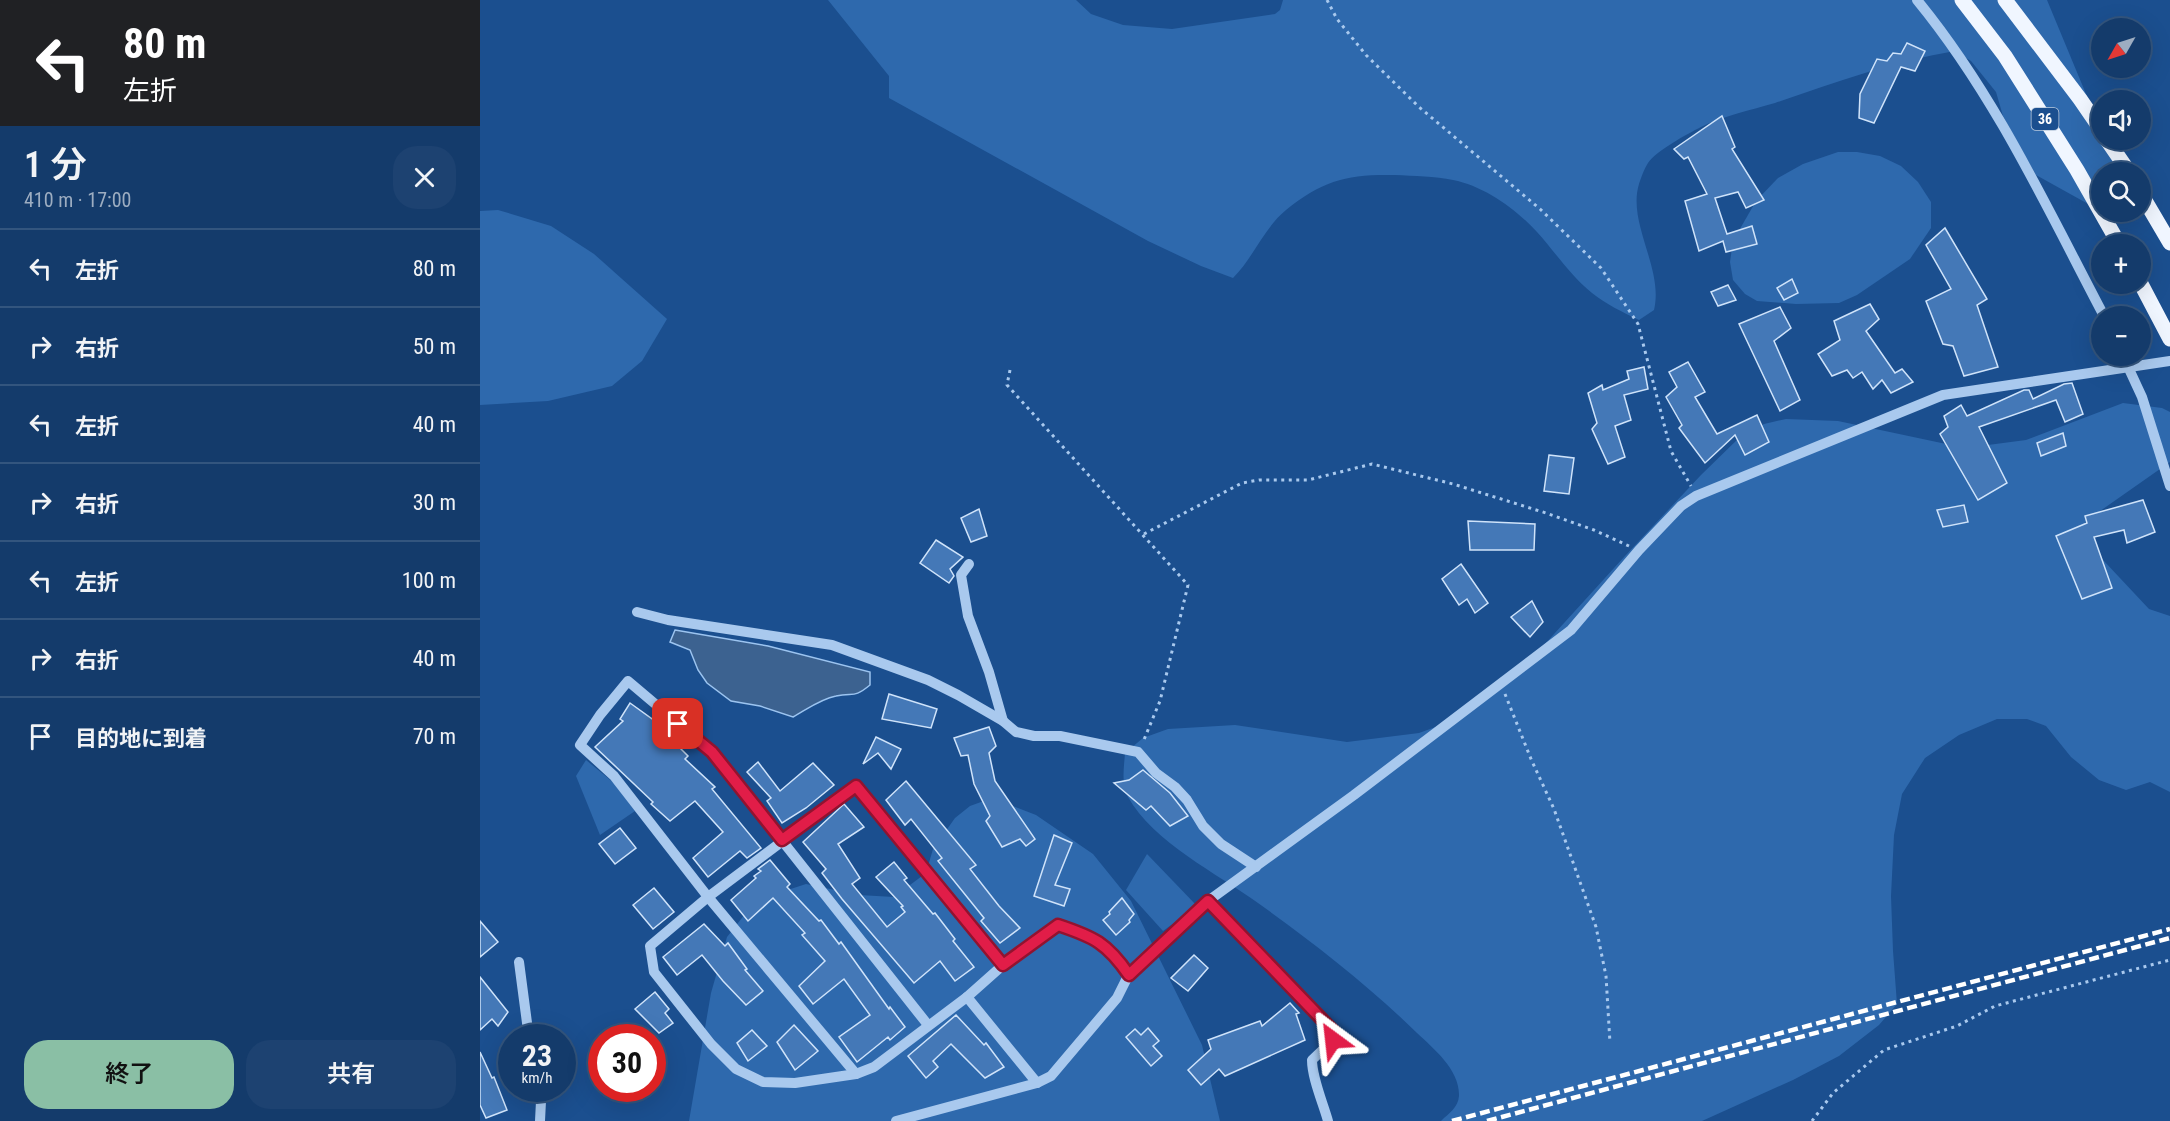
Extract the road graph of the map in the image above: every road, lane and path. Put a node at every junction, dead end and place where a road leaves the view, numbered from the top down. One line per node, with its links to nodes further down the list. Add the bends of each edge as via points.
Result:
1 (1327, 0): 17 (path, via 1381,70 1540,209 1601,268 1638,324 1671,451)
2 (1917, 0): 10 (street, via 1942,30 1989,104)
3 (1962, 0): 7 (main road, 36, via 2005,56)
4 (2005, 0): 5 (main road)
5 (2091, 115)
6 (2151, 211): 8 (main road)
7 (2114, 234)
8 (2170, 243)
9 (2146, 294): 11 (main road)
10 (2099, 306)
11 (2170, 339)
12 (2170, 361): 13 (street)
13 (2151, 364)
14 (2132, 366): 16 (street); 17 (street, via 1943,396)
15 (1010, 370): 18 (path, via 1007,385)
16 (2170, 486)
17 (1696, 496): 19 (street, via 1681,506)
18 (1144, 534): 19 (path, via 1242,483 1308,480 1372,464 1546,513); 24 (path, via 1188,585 1160,701)
19 (1639, 550): 22 (street, via 1571,630)
20 (969, 564): 23 (street, via 961,575 968,616)
21 (638, 612): 23 (street, via 832,645 928,680)
22 (1502, 684): 26 (street); 36 (path, via 1554,809 1596,927 1606,976)
23 (1003, 721): 24 (street, via 1016,732 1060,736)
24 (1138, 752): 26 (street, via 1187,800 1203,826 1221,844)
25 (782, 840): 27 (street); 27 (street, via 712,752 628,681 580,745 614,776); 31 (street, via 856,786); 35 (street)
26 (1256, 867): 28 (street)
27 (708, 897): 37 (street); 37 (street, via 650,946 654,972 711,1044 736,1069 763,1082 795,1083)
28 (1208, 901): 32 (street); 42 (street, via 1335,1033 1333,1040 1312,1060)
29 (2170, 960): 43 (path, via 1995,1006 1957,1026 1884,1050 1833,1093)
30 (519, 962): 34 (street)
31 (1003, 965): 32 (street, via 1058,925 1092,937 1115,954); 33 (street)
32 (1129, 975): 38 (street, via 1117,998 1051,1076)
33 (967, 997): 35 (street); 38 (street)
34 (527, 1024)
35 (928, 1025): 37 (street, via 874,1067)
36 (1610, 1043)
37 (856, 1074)
38 (1037, 1083): 41 (street)
39 (541, 1102): 40 (street)
40 (540, 1121)
41 (896, 1121)
42 (1328, 1121)
43 (1812, 1121)

